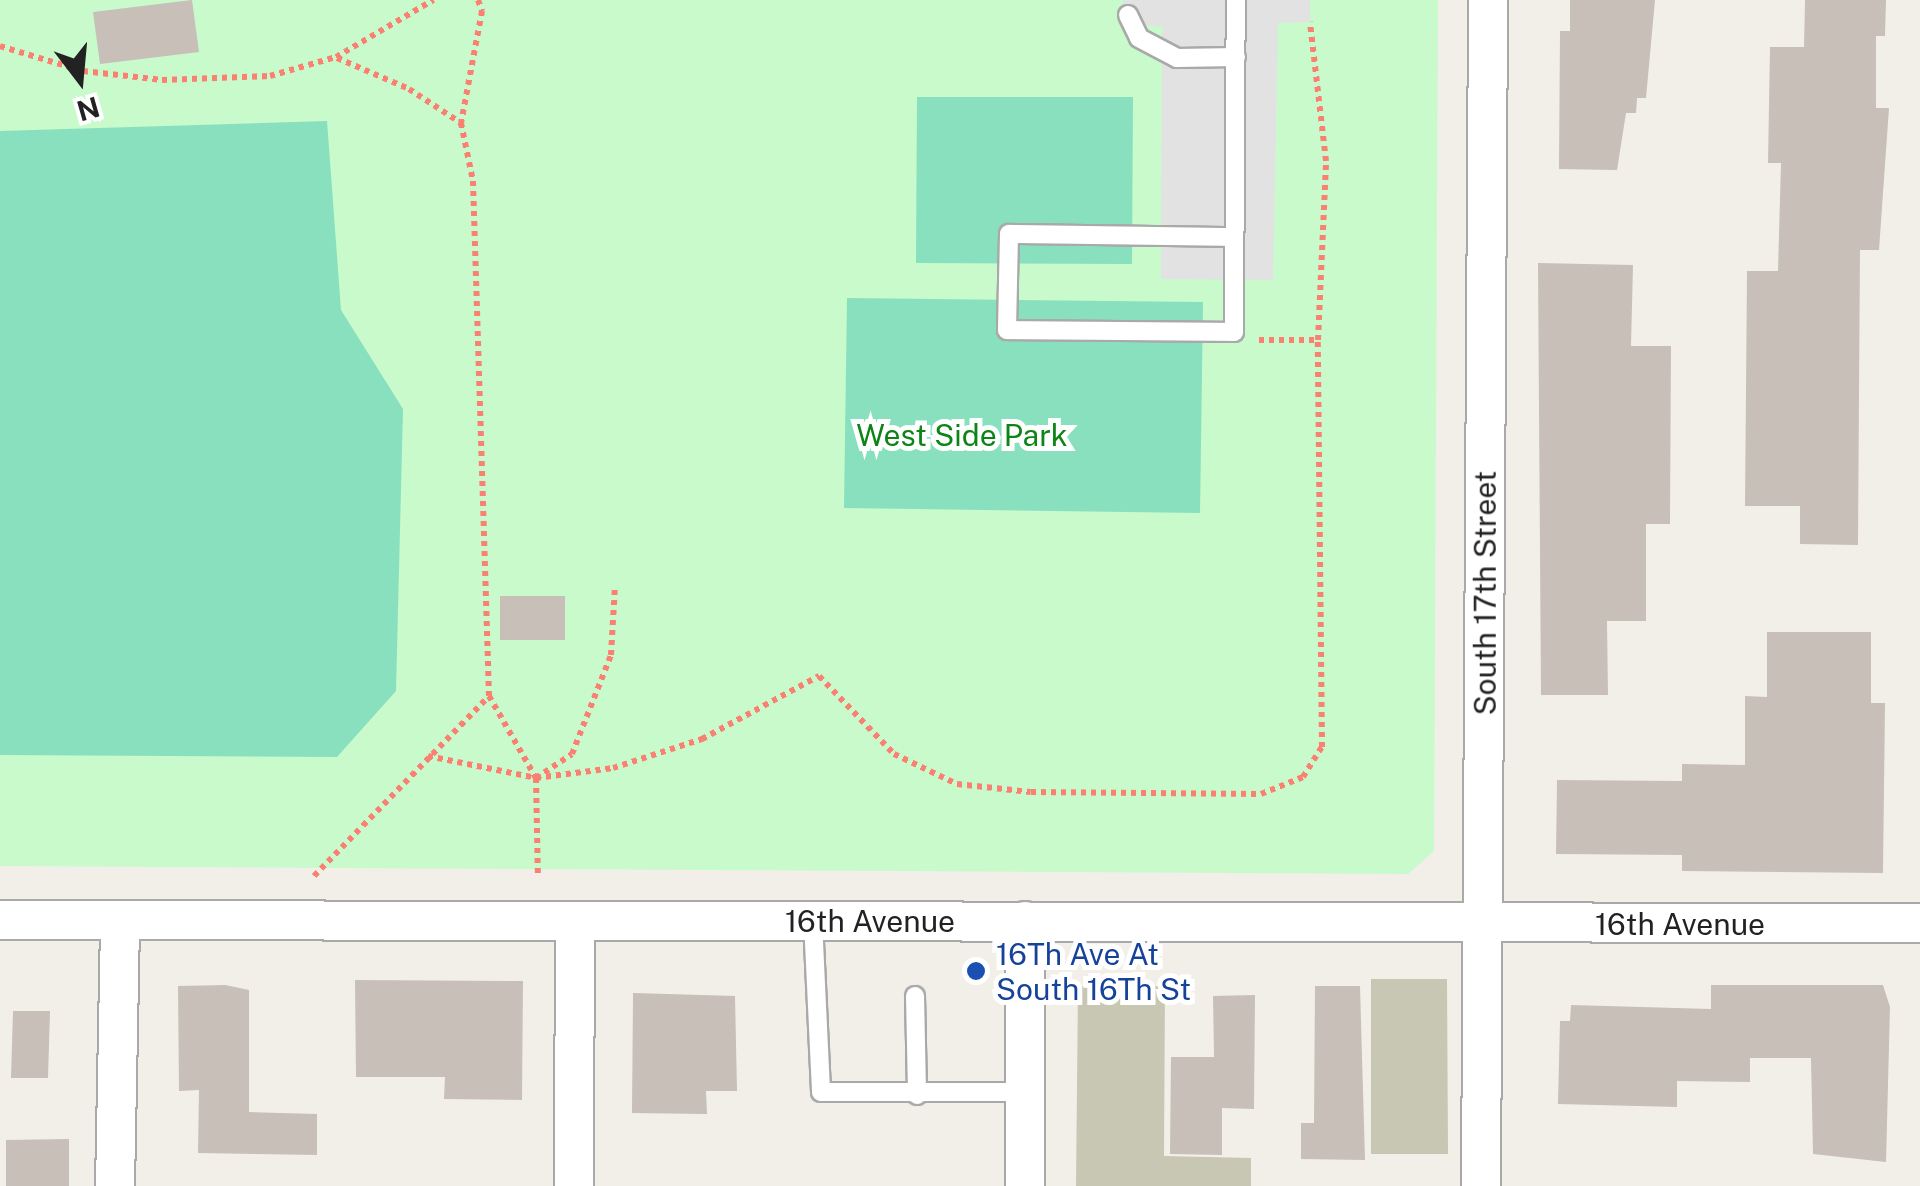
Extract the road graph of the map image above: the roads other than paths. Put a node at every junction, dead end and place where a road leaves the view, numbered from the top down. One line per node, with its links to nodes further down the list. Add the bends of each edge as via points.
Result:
1 (1236, 0): 4 (lane)
2 (1488, 0): 12 (street, South 17th Street)
3 (1128, 16): 4 (lane, via 1139,38 1177,58)
4 (1236, 57): 5 (lane)
5 (1232, 236): 5 (lane, via 1234,332 1008,330 1009,234)
6 (0, 920): 7 (street, 16th Avenue)
7 (120, 920): 8 (street, 16th Avenue); 16 (street)
8 (575, 921): 9 (street, 16th Avenue); 17 (street)
9 (813, 921): 10 (street, 16th Avenue); 15 (lane, via 821,1092)
10 (1025, 922): 12 (street, 16th Avenue); 14 (street)
11 (1920, 923): 12 (street, 16th Avenue)
12 (1484, 926): 19 (street, South 17th Street)
13 (915, 996): 15 (lane)
14 (1024, 1092): 15 (lane); 18 (street)
15 (916, 1095)
16 (114, 1186)
17 (574, 1186)
18 (1024, 1186)
19 (1481, 1186)

